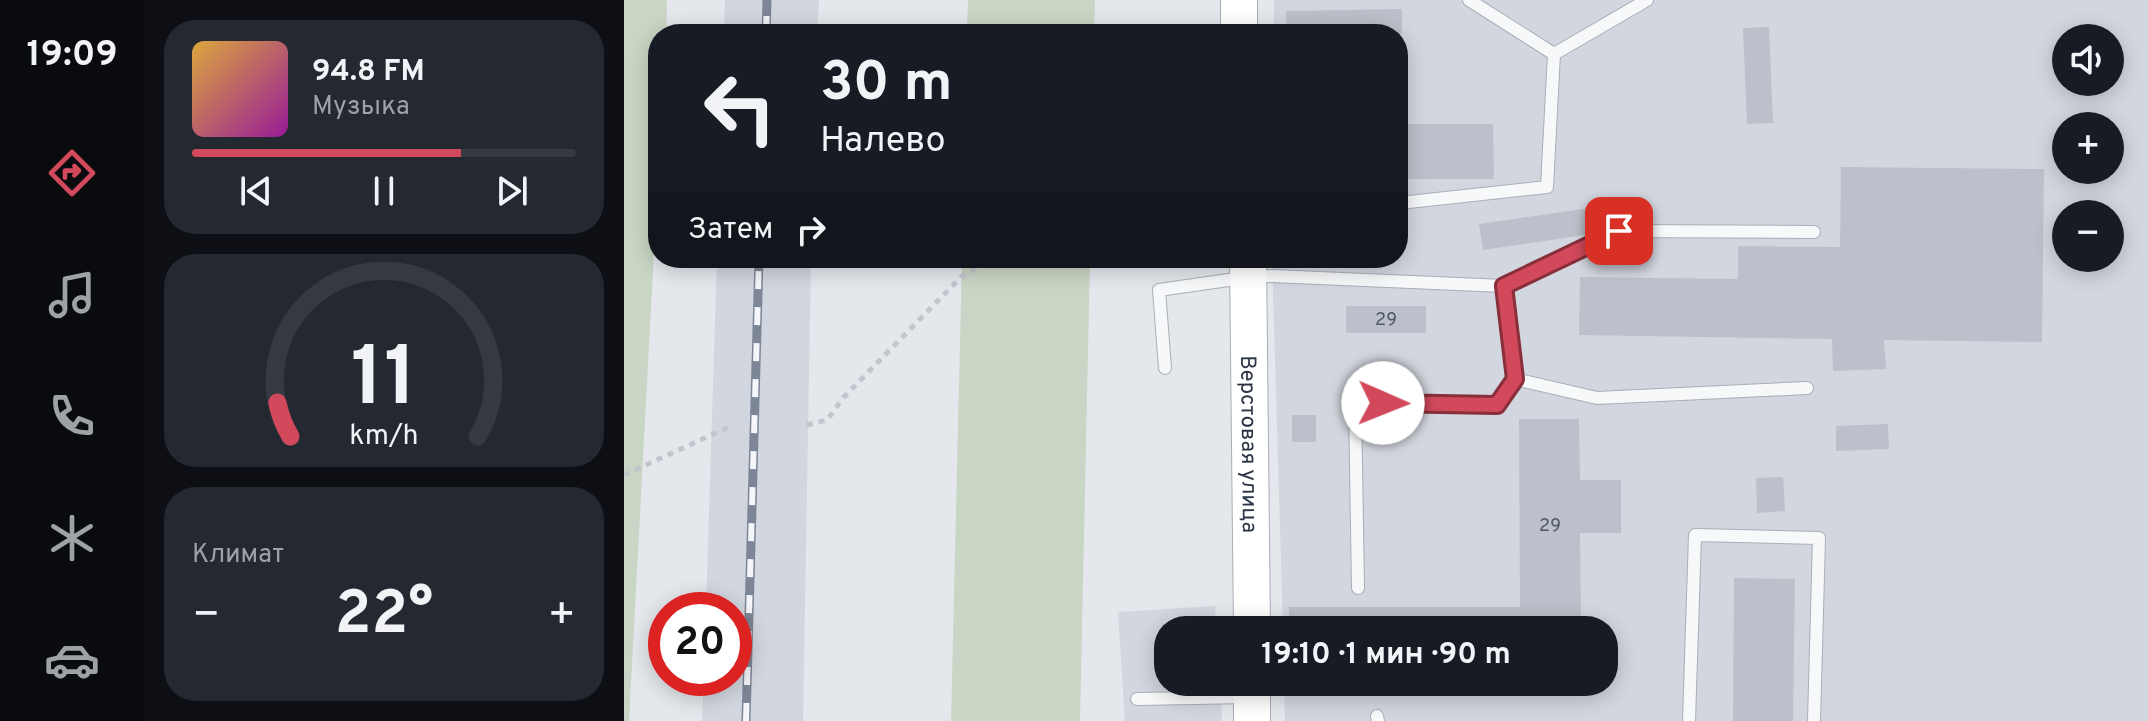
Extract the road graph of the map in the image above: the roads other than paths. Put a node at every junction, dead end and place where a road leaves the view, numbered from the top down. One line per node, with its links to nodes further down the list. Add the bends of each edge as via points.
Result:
1 (1239, 0): 4 (street)
2 (1469, 0): 5 (lane)
3 (1647, 0): 5 (lane)
4 (1239, 24)
5 (1554, 54): 6 (lane, via 1547,187)
6 (1409, 202)
7 (1814, 232): 11 (lane, via 1619,231)
8 (1244, 268): 12 (lane, via 1159,290)
9 (1248, 268): 16 (street, Верстовая улица)
10 (1261, 268): 11 (lane)
11 (1504, 286): 13 (lane)
12 (1165, 368)
13 (1515, 379): 14 (lane, via 1597,398); 15 (lane, via 1497,405 1355,403)
14 (1807, 388)
15 (1358, 588)
16 (1252, 616)
17 (1137, 699): 18 (lane)
18 (1252, 700)
19 (1689, 721): 20 (lane, via 1695,535 1819,538)
20 (1814, 721)

